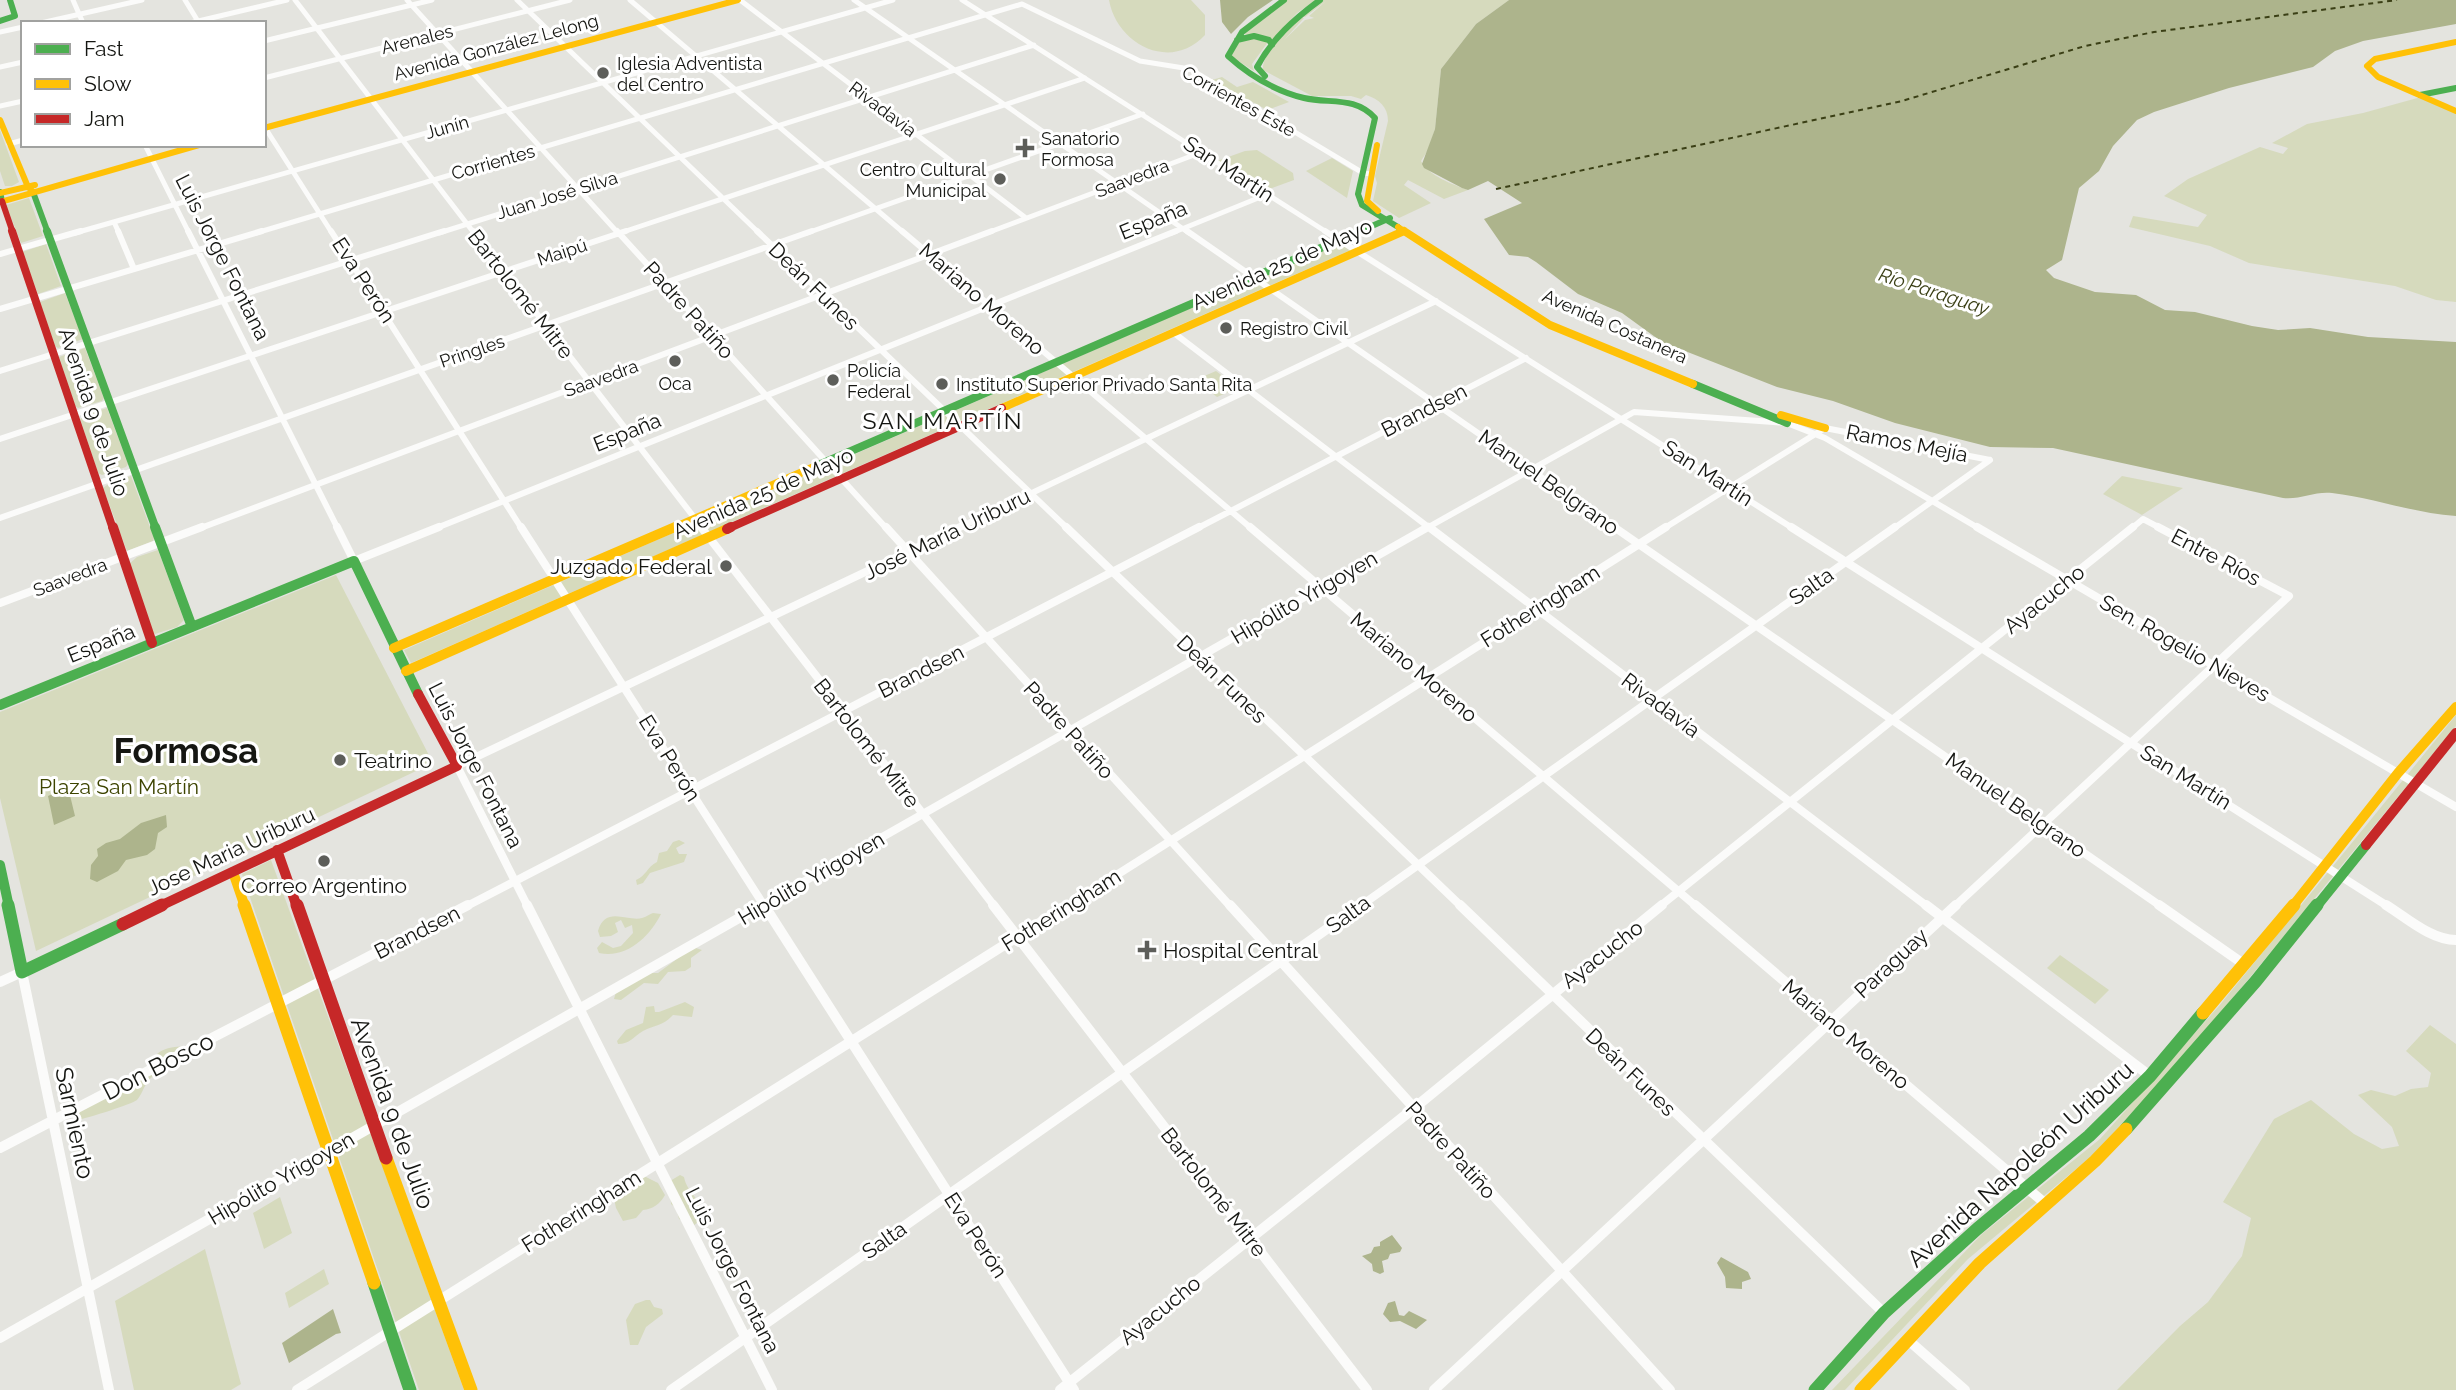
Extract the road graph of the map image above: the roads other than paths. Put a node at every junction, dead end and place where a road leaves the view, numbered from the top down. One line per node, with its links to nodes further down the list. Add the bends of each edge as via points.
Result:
1 (10, 0): 24 (main road, via 15,16)
2 (73, 0): 22 (street)
3 (142, 0): 22 (street)
4 (185, 0): 27 (street)
5 (287, 0): 28 (street)
6 (295, 0): 31 (street, Bartolomé Mitre)
7 (407, 0): 19 (street, Padre Patiño)
8 (432, 0): 19 (street)
9 (517, 0): 21 (street, Deán Funes)
10 (570, 0): 21 (street, Arenales)
11 (630, 0): 29 (street, Mariano Moreno)
12 (725, 0): 29 (main road, Avenida González Lelong)
13 (739, 0): 29 (main road, Avenida González Lelong); 33 (street, Rivadavia)
14 (854, 0): 20 (street, Manuel Belgrano)
15 (893, 0): 20 (street, Junín)
16 (962, 0): 23 (street, San Martín)
17 (1284, 0): 36 (main road, via 1255,19)
18 (1320, 0): 41 (main road, Avenida Costanera)
19 (412, 5): 31 (street); 34 (street, Padre Patiño)
20 (865, 8): 33 (street, Junín); 35 (street, Manuel Belgrano)
21 (528, 11): 34 (street, Arenales); 39 (street, Deán Funes)
22 (79, 14): 25 (street); 26 (street)
23 (985, 14): 35 (street, Corrientes); 40 (street, San Martín); 81 (street, Corrientes Este, via 1027,5 1140,61 1190,69)
24 (0, 21)
25 (49, 21)
26 (82, 21)
27 (197, 21)
28 (202, 21)
29 (654, 21): 39 (main road, Avenida González Lelong); 42 (street, Mariano Moreno)
30 (21, 27): 32 (street)
31 (317, 28): 37 (street); 43 (street, Bartolomé Mitre)
32 (0, 32)
33 (781, 32): 42 (street, Junín); 45 (street, Rivadavia)
34 (439, 34): 43 (street, Arenales); 48 (street, Padre Patiño)
35 (908, 38): 45 (street, Corrientes); 47 (street, Manuel Belgrano)
36 (1236, 40): 41 (main road, via 1259,36); 81 (main road, Avenida Costanera, via 1228,53 1236,64 1305,99 1348,102 1370,110 1375,118)
37 (266, 41)
38 (2456, 41): 54 (main road, via 2375,59 2367,66 2378,77)
39 (563, 45): 48 (main road, Avenida González Lelong); 51 (street, Deán Funes)
40 (1034, 45): 47 (street, Juan José Silva); 50 (street, San Martín)
41 (1272, 45): 81 (main road, Avenida Costanera, via 1257,64 1264,75 1308,96 1362,102 1380,114)
42 (697, 56): 51 (street, Junín); 53 (street, Mariano Moreno)
43 (340, 59): 49 (street, Arenales); 55 (street, Bartolomé Mitre)
44 (21, 63): 46 (street)
45 (823, 63): 53 (street, Corrientes); 56 (street, Rivadavia)
46 (0, 68)
47 (955, 70): 56 (street, Juan José Silva); 58 (street, Manuel Belgrano)
48 (471, 71): 55 (main road, Avenida González Lelong); 60 (street, Padre Patiño)
49 (266, 78)
50 (1085, 78): 58 (street, Maipú); 62 (street, San Martín)
51 (602, 83): 60 (street, Junín); 63 (street, Deán Funes)
52 (2456, 88): 54 (main road)
53 (736, 89): 63 (street, Corrientes); 66 (street, Mariano Moreno)
54 (2420, 95): 61 (main road)
55 (369, 98): 65 (main road, Avenida González Lelong); 69 (street, Bartolomé Mitre)
56 (868, 98): 66 (street, Juan José Silva); 68 (street, Rivadavia)
57 (21, 101): 59 (street)
58 (1006, 105): 68 (street, Maipú); 72 (street, Manuel Belgrano)
59 (0, 106)
60 (507, 110): 69 (street, Junín); 75 (street, Padre Patiño)
61 (2456, 111)
62 (1143, 114): 72 (street, Pringles); 76 (street, San Martín)
63 (640, 118): 75 (street, Corrientes); 78 (street, Deán Funes)
64 (0, 120): 71 (main road, Avenida 9 de Julio)
65 (266, 125)
66 (778, 126): 78 (street, Juan José Silva); 79 (street, Mariano Moreno)
67 (266, 129): 80 (street, Eva Perón)
68 (916, 134): 79 (street, Maipú); 82 (street, Rivadavia)
69 (402, 140): 80 (street, Junín); 83 (street, Bartolomé Mitre)
70 (21, 141): 71 (street)
71 (9, 144): 86 (main road, Avenida 9 de Julio)
72 (1061, 144): 82 (street, Pringles); 84 (street, Manuel Belgrano)
73 (176, 147): 77 (main road)
74 (186, 147): 77 (main road)
75 (541, 148): 83 (street, Corrientes); 85 (street, Padre Patiño)
76 (1202, 152): 84 (street, Saavedra); 87 (street, San Martín)
77 (149, 153): 86 (main road); 90 (street, Luis Jorge Fontana)
78 (680, 157): 85 (street, Juan José Silva); 89 (street, Deán Funes)
79 (825, 166): 89 (street, Maipú); 91 (street, Mariano Moreno)
80 (293, 171): 90 (street, Junín); 92 (street, Eva Perón)
81 (1367, 174): 94 (main road, Avenida Costanera, via 1367,201)
82 (969, 175): 91 (street, Pringles); 93 (street, Rivadavia)
83 (433, 180): 92 (street, Corrientes); 96 (street, Bartolomé Mitre)
84 (1119, 184): 93 (street, Saavedra); 97 (street, Manuel Belgrano)
85 (578, 189): 96 (street, Juan José Silva); 99 (street, Padre Patiño)
86 (31, 190): 88 (main road); 101 (main road, Avenida 9 de Julio)
87 (1268, 194): 97 (street, España); 100 (street, San Martín)
88 (1, 197): 103 (main road, Avenida 9 de Julio)
89 (724, 198): 99 (street, Maipú); 102 (street, Deán Funes)
90 (173, 205): 95 (street, Junín); 104 (street, Luis Jorge Fontana)
91 (876, 209): 102 (street, Pringles); 107 (street, Mariano Moreno)
92 (321, 213): 104 (street, Corrientes); 108 (street, Eva Perón)
93 (1026, 218): 107 (street, Saavedra)
94 (1387, 219): 98 (main road, Avenida Costanera); 100 (main road, Avenida 25 de Mayo)
95 (114, 222): 101 (street, Junín); 109 (street)
96 (466, 224): 108 (street, Juan José Silva); 110 (street, Bartolomé Mitre)
97 (1183, 228): 111 (street, Manuel Belgrano); 119 (street, España)
98 (1405, 230): 105 (main road, Avenida 25 de Mayo); 144 (main road, Avenida Costanera, via 1550,325); 147 (main road, Avenida Costanera, via 1555,323)
99 (619, 233): 110 (street, Maipú); 112 (street, Padre Patiño)
100 (1339, 239): 105 (street, San Martín); 111 (main road, Avenida 25 de Mayo)
101 (49, 240): 103 (street, Junín); 113 (main road, Avenida 9 de Julio)
102 (772, 245): 112 (street, Pringles); 115 (street, Deán Funes)
103 (17, 249): 106 (street, Junín); 116 (main road, Avenida 9 de Julio)
104 (198, 250): 109 (street, Corrientes); 117 (street, Luis Jorge Fontana)
105 (1358, 251): 114 (main road, Avenida 25 de Mayo); 118 (street, San Martín)
106 (0, 254)
107 (929, 255): 115 (street, Saavedra); 119 (street, Mariano Moreno)
108 (351, 260): 117 (street, Juan José Silva); 121 (street, Eva Perón)
109 (134, 269): 113 (street, Corrientes)
110 (503, 272): 121 (street, Maipú); 122 (street, Bartolomé Mitre)
111 (1253, 277): 114 (street, Manuel Belgrano); 131 (main road, Avenida 25 de Mayo, via 1090,342)
112 (665, 284): 122 (street, Pringles); 124 (street, Padre Patiño)
113 (68, 289): 116 (street, Corrientes); 125 (main road, Avenida 9 de Julio)
114 (1271, 289): 123 (main road, Avenida 25 de Mayo); 126 (street, Manuel Belgrano)
115 (823, 294): 124 (street, Saavedra); 127 (street, Deán Funes)
116 (35, 299): 120 (street, Corrientes); 128 (main road, Avenida 9 de Julio)
117 (222, 301): 125 (street, Juan José Silva); 129 (street, Luis Jorge Fontana)
118 (1436, 301): 126 (street, José María Uriburu); 130 (street, San Martín)
119 (989, 306): 127 (street, España); 131 (street, Mariano Moreno)
120 (0, 309)
121 (384, 312): 129 (street, Maipú); 132 (street, Eva Perón)
122 (545, 325): 132 (street, Pringles); 135 (street, Bartolomé Mitre)
123 (1174, 332): 134 (main road, Avenida 25 de Mayo); 136 (street, Rivadavia)
124 (713, 336): 135 (street, Saavedra); 137 (street, Padre Patiño)
125 (88, 343): 128 (street, Juan José Silva); 138 (main road, Avenida 9 de Julio)
126 (1349, 343): 136 (street, José María Uriburu); 139 (street, Manuel Belgrano)
127 (880, 350): 137 (street, España); 140 (street, Deán Funes)
128 (54, 354): 133 (street, Juan José Silva); 141 (main road, Avenida 9 de Julio)
129 (251, 356): 138 (street, Maipú); 143 (street, Luis Jorge Fontana)
130 (1526, 358): 139 (street, Brandsen); 142 (street, San Martín)
131 (1055, 362): 134 (street, Mariano Moreno); 140 (main road, Avenida 25 de Mayo)
132 (421, 369): 143 (street, Pringles); 146 (street, Eva Perón)
133 (0, 370)
134 (1073, 377): 145 (main road, Avenida 25 de Mayo); 149 (street, Mariano Moreno)
135 (589, 382): 146 (street, Saavedra); 150 (street, Bartolomé Mitre)
136 (1249, 390): 149 (street, José María Uriburu); 151 (street, Rivadavia)
137 (767, 396): 150 (street, España); 153 (street, Padre Patiño)
138 (108, 403): 141 (street, Maipú); 154 (main road, Avenida 9 de Julio)
139 (1437, 404): 151 (street, Brandsen); 155 (street, Manuel Belgrano)
140 (943, 411): 145 (street, Deán Funes); 153 (main road, Avenida 25 de Mayo)
141 (75, 414): 148 (street, Maipú); 157 (main road, Avenida 9 de Julio)
142 (1622, 417): 144 (street, via 1646,412); 155 (street, Hipólito Yrigoyen); 159 (street, San Martín)
143 (281, 418): 154 (street, Pringles); 158 (street, Luis Jorge Fontana)
144 (1787, 423): 147 (street, Sen. Rogelio Nieves)
145 (960, 427): 156 (main road, Avenida 25 de Mayo); 160 (street, Deán Funes)
146 (461, 430): 158 (street, Saavedra); 161 (street, Eva Perón)
147 (1820, 430): 152 (street, Ramos Mejía); 159 (street, Fotheringham); 162 (street, Sen. Rogelio Nieves)
148 (0, 439)
149 (1146, 439): 160 (street, José María Uriburu); 163 (street, Mariano Moreno)
150 (639, 447): 161 (street, España); 165 (street, Bartolomé Mitre)
151 (1335, 456): 163 (street, Brandsen); 167 (street, Rivadavia)
152 (1990, 460): 162 (street, Salta)
153 (825, 462): 156 (street, Padre Patiño); 165 (main road, Avenida 25 de Mayo)
154 (134, 470): 157 (street, Pringles); 169 (main road, Avenida 9 de Julio)
155 (1532, 470): 167 (street, Hipólito Yrigoyen); 170 (street, Manuel Belgrano)
156 (841, 479): 168 (main road, Avenida 25 de Mayo); 171 (street, Padre Patiño)
157 (98, 483): 164 (street, Pringles); 172 (main road, Avenida 9 de Julio)
158 (316, 484): 169 (street, Saavedra); 173 (street, Luis Jorge Fontana)
159 (1729, 487): 170 (street, Fotheringham); 174 (street, San Martín)
160 (1030, 494): 171 (street, José María Uriburu); 175 (street, Deán Funes)
161 (506, 501): 173 (street, España); 176 (street, Eva Perón)
162 (1934, 501): 174 (street, Salta); 177 (street, Sen. Rogelio Nieves)
163 (1230, 511): 175 (street, Brandsen); 178 (street, Mariano Moreno)
164 (0, 518)
165 (693, 519): 168 (street, Bartolomé Mitre); 176 (main road, Avenida 25 de Mayo)
166 (2143, 519): 177 (street, Ayacucho); 179 (street, Entre Ríos)
167 (1427, 527): 178 (street, Hipólito Yrigoyen); 182 (street, Rivadavia)
168 (708, 538): 180 (main road, Avenida 25 de Mayo); 183 (street, Bartolomé Mitre)
169 (162, 543): 172 (street, Saavedra); 185 (main road, Avenida 9 de Julio)
170 (1639, 544): 182 (street, Fotheringham); 184 (street, Manuel Belgrano)
171 (909, 552): 183 (street, José María Uriburu); 186 (street, Padre Patiño)
172 (123, 557): 181 (street, Saavedra); 187 (main road, Avenida 9 de Julio)
173 (354, 561): 185 (main road, España); 188 (main road, Luis Jorge Fontana)
174 (1847, 561): 184 (street, Salta); 189 (street, San Martín)
175 (1111, 572): 186 (street, Brandsen); 190 (street, Deán Funes)
176 (556, 578): 180 (street, Eva Perón); 188 (main road, Avenida 25 de Mayo)
177 (2068, 580): 189 (street, Ayacucho); 191 (street, Sen. Rogelio Nieves)
178 (1321, 587): 190 (street, Hipólito Yrigoyen); 193 (street, Mariano Moreno)
179 (2288, 596): 191 (street, Paraguay)
180 (569, 600): 192 (main road, Avenida 25 de Mayo); 194 (street, Eva Perón)
181 (0, 603)
182 (1536, 609): 193 (street, Fotheringham); 195 (street, Rivadavia)
183 (770, 618): 194 (street, José María Uriburu); 198 (street, Bartolomé Mitre)
184 (1754, 625): 195 (street, Salta); 199 (street, Manuel Belgrano)
185 (192, 627): 187 (main road, España)
186 (986, 638): 198 (street, Brandsen); 200 (street, Padre Patiño)
187 (152, 643): 196 (main road, España)
188 (394, 648): 192 (main road, Luis Jorge Fontana)
189 (1983, 648): 199 (street, Ayacucho); 202 (street, San Martín)
190 (1200, 657): 200 (street, Hipólito Yrigoyen); 203 (street, Deán Funes)
191 (2214, 665): 202 (street, Paraguay); 205 (street, Sen. Rogelio Nieves)
192 (406, 671): 204 (main road, Luis Jorge Fontana)
193 (1427, 677): 203 (street, Fotheringham); 206 (street, Mariano Moreno)
194 (625, 687): 204 (street, José María Uriburu); 208 (street, Eva Perón)
195 (1653, 699): 206 (street, Salta); 209 (street, Rivadavia)
196 (0, 705)
197 (2456, 707): 205 (main road, Avenida Napoleón Uriburu)
198 (843, 712): 208 (street, Brandsen); 211 (street, Bartolomé Mitre)
199 (1892, 720): 209 (street, Ayacucho); 212 (street, Manuel Belgrano)
200 (1070, 731): 211 (street, Hipólito Yrigoyen); 213 (street, Padre Patiño)
201 (2456, 733): 207 (main road, Avenida Napoleón Uriburu)
202 (2130, 742): 212 (street, Paraguay); 217 (street, San Martín)
203 (1304, 757): 213 (street, Fotheringham); 215 (street, Deán Funes)
204 (457, 766): 214 (main road, Jose Maria Uriburu); 220 (street, Luis Jorge Fontana)
205 (2398, 773): 207 (street, Sen. Rogelio Nieves); 217 (main road, Avenida Napoleón Uriburu)
206 (1543, 776): 215 (street, Salta); 221 (street, Mariano Moreno)
207 (2415, 783): 210 (street, Sen. Rogelio Nieves); 219 (main road, Avenida Napoleón Uriburu)
208 (690, 791): 220 (street, Brandsen); 222 (street, Eva Perón)
209 (1789, 803): 221 (street, Ayacucho); 223 (street, Rivadavia)
210 (2456, 807)
211 (922, 815): 222 (street, Hipólito Yrigoyen); 224 (street, Bartolomé Mitre)
212 (2044, 824): 223 (street, Paraguay); 227 (street, Manuel Belgrano)
213 (1171, 842): 224 (street, Fotheringham); 226 (street, Padre Patiño)
214 (277, 850): 218 (main road, Jose Maria Uriburu); 229 (main road, Avenida 9 de Julio)
215 (1416, 864): 226 (street, Salta); 231 (street, Deán Funes)
216 (0, 865): 228 (main road, Sarmiento)
217 (2327, 866): 219 (street, San Martín); 227 (main road, Avenida Napoleón Uriburu)
218 (233, 872): 228 (main road, Jose Maria Uriburu); 232 (main road)
219 (2341, 875): 225 (street, San Martín, via 2425,930); 247 (main road, Avenida Napoleón Uriburu, via 2155,1099)
220 (514, 882): 229 (street, Brandsen); 233 (street, Luis Jorge Fontana)
221 (1680, 893): 231 (street, Ayacucho); 234 (street, Mariano Moreno)
222 (764, 905): 233 (street, Hipólito Yrigoyen); 235 (street, Eva Perón)
223 (1939, 918): 234 (street, Paraguay); 237 (street, Rivadavia)
224 (1017, 938): 235 (street, Fotheringham); 236 (street, Bartolomé Mitre)
225 (2455, 941)
226 (1280, 963): 236 (street, Salta); 238 (street, Padre Patiño)
227 (2245, 965): 237 (main road, Avenida Napoleón Uriburu)
228 (22, 972): 230 (street); 239 (street, Sarmiento)
229 (322, 981): 232 (street, Brandsen); 240 (main road, Avenida 9 de Julio)
230 (0, 982)
231 (1550, 995): 238 (street, Ayacucho); 241 (street, Deán Funes)
232 (279, 1004): 239 (street, Don Bosco); 243 (main road)
233 (578, 1009): 240 (street, Hipólito Yrigoyen); 244 (street, Luis Jorge Fontana)
234 (1830, 1020): 241 (street, Paraguay); 245 (street, Mariano Moreno)
235 (851, 1041): 244 (street, Fotheringham); 246 (street, Eva Perón)
236 (1123, 1072): 246 (street, Salta); 248 (street, Bartolomé Mitre)
237 (2150, 1076): 245 (main road, Avenida Napoleón Uriburu)
238 (1413, 1109): 248 (street, Ayacucho); 249 (street, Padre Patiño)
239 (52, 1121): 242 (street, Don Bosco); 250 (street, Sarmiento)
240 (375, 1125): 243 (street, Hipólito Yrigoyen); 251 (main road, Avenida 9 de Julio)
241 (1700, 1140): 249 (street, Paraguay); 252 (street, Deán Funes)
242 (0, 1148)
243 (328, 1150): 250 (street, Hipólito Yrigoyen); 253 (main road)
244 (657, 1163): 251 (street, Fotheringham); 254 (street, Luis Jorge Fontana)
245 (2028, 1188): 247 (street, Mariano Moreno); 252 (main road, Avenida Napoleón Uriburu)
246 (950, 1195): 254 (street, Salta); 257 (street, Eva Perón)
247 (2047, 1205): 256 (main road, Avenida Napoleón Uriburu, via 1980,1263)
248 (1250, 1237): 257 (street, Ayacucho); 265 (street, Bartolomé Mitre)
249 (1562, 1273): 266 (street, Paraguay); 267 (street, Padre Patiño)
250 (89, 1287): 255 (street, Hipólito Yrigoyen); 258 (street, Sarmiento)
251 (438, 1300): 253 (street, Fotheringham); 261 (main road, Avenida 9 de Julio)
252 (1884, 1313): 268 (main road, Avenida Napoleón Uriburu)
253 (390, 1332): 259 (street, Fotheringham); 260 (main road)
254 (746, 1336): 262 (street, Salta); 263 (street, Luis Jorge Fontana)
255 (0, 1338)
256 (1907, 1339): 269 (main road, Avenida Napoleón Uriburu); 270 (street)
257 (1072, 1386): 264 (street, Ayacucho)
258 (109, 1390)
259 (297, 1390)
260 (410, 1390)
261 (471, 1390)
262 (670, 1390)
263 (772, 1390)
264 (1060, 1390)
265 (1367, 1390)
266 (1434, 1390)
267 (1670, 1390)
268 (1815, 1390)
269 (1861, 1390)
270 (1965, 1390)

